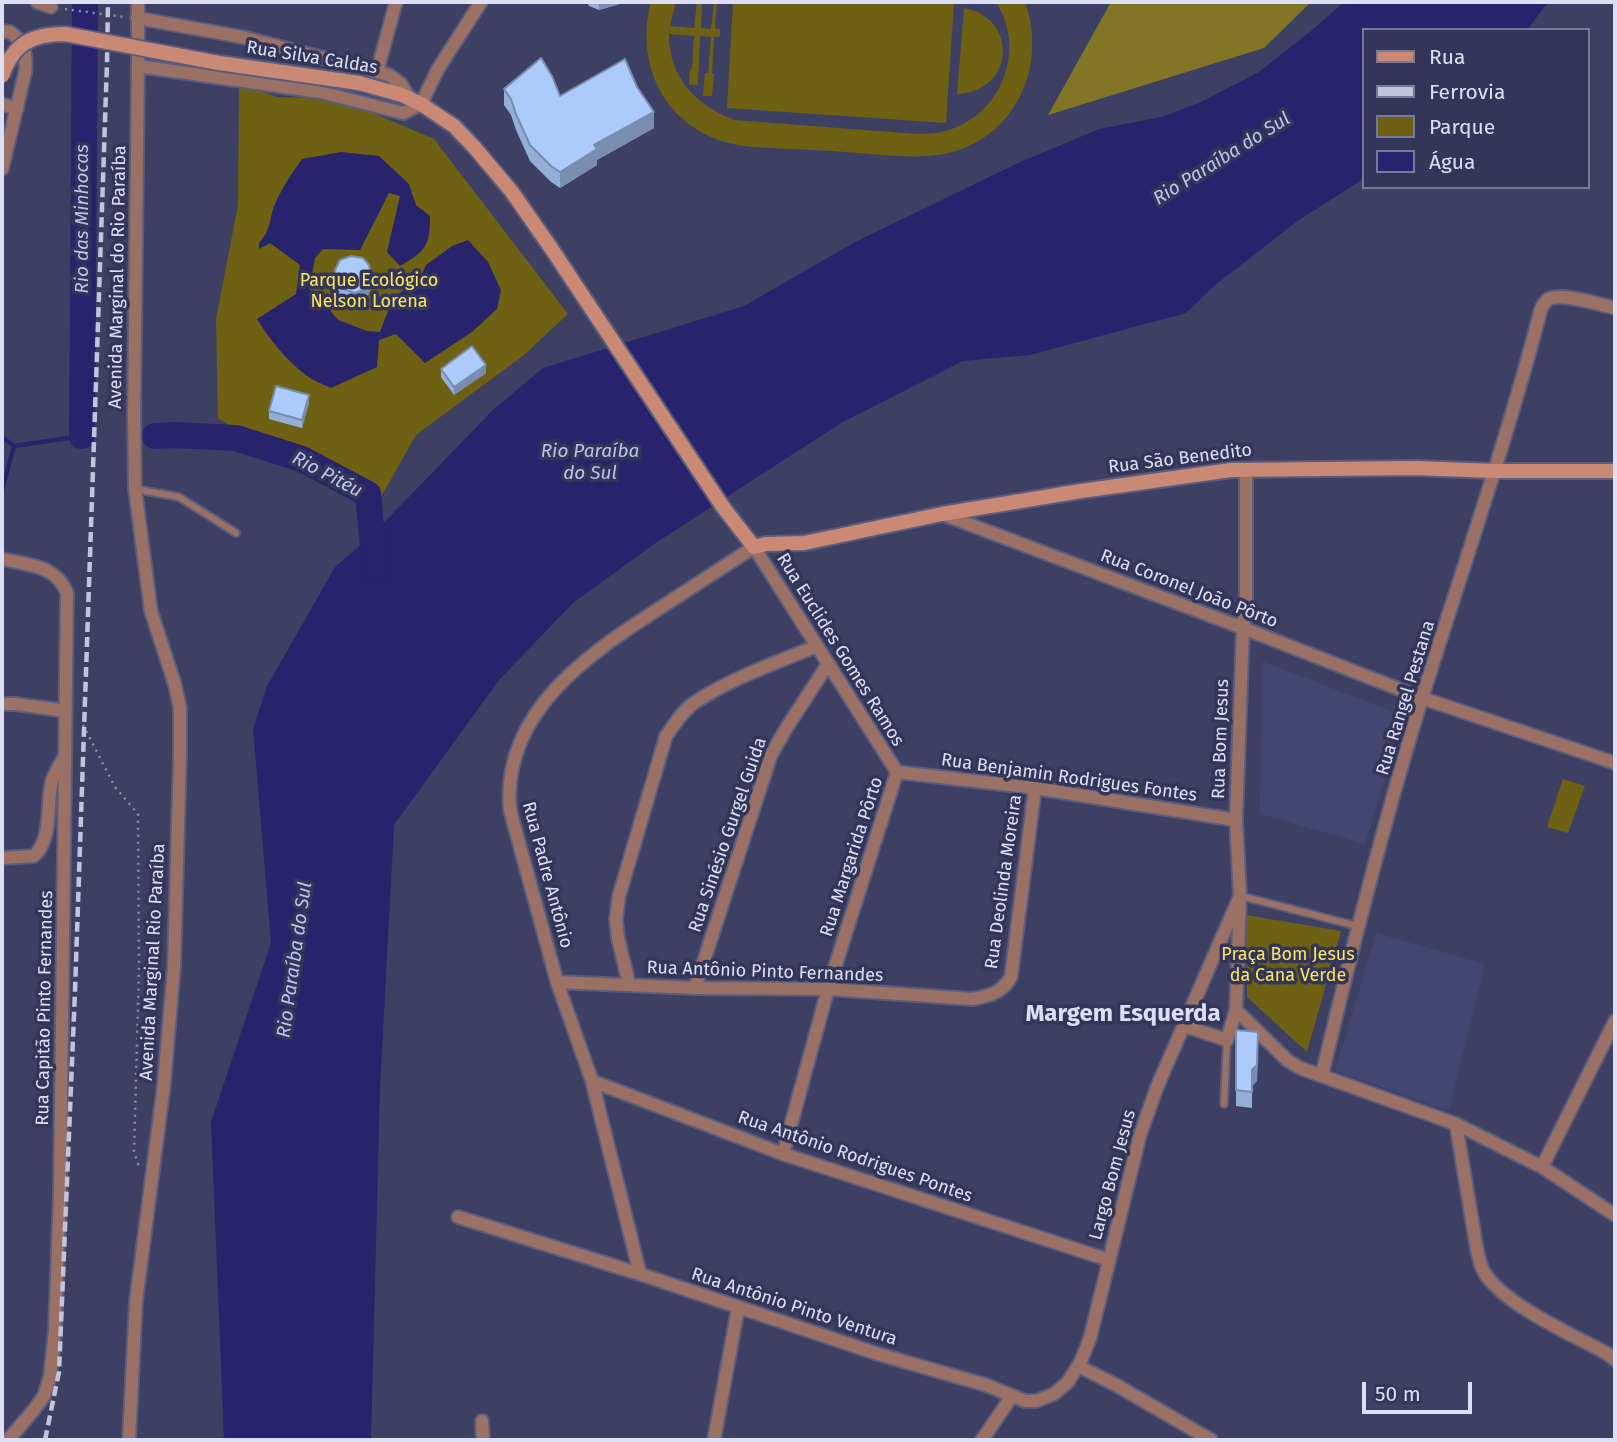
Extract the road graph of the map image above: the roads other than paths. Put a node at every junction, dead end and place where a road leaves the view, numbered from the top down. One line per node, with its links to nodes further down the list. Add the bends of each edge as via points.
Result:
1 (37, 2): 5 (street)
2 (138, 2): 6 (street, Avenida Marginal do Rio Paraíba)
3 (396, 2): 9 (street)
4 (481, 2): 11 (street)
5 (51, 7)
6 (137, 18): 8 (street, Avenida Marginal do Rio Paraíba); 9 (street, via 242,37)
7 (2, 31): 13 (street, via 16,36 26,54)
8 (138, 66): 11 (street, via 320,92 403,113); 19 (street, Avenida Marginal do Rio Paraíba)
9 (377, 72): 11 (street, via 393,78)
10 (2, 76): 11 (main road, Rua Silva Caldas, bridge, via 11,54 28,41 65,34 359,83)
11 (416, 101): 22 (main road, Rua Silva Caldas, via 454,125 512,192)
12 (2, 104): 13 (street)
13 (17, 108): 14 (street)
14 (2, 169)
15 (1615, 308): 17 (street, Rua Rangel Pestana, via 1561,296 1545,301)
16 (1246, 469): 17 (main road, Rua São Benedito); 20 (main road, Rua São Benedito); 24 (street, Rua Bom Jesus)
17 (1495, 471): 18 (main road, Rua São Benedito); 27 (street, Rua Rangel Pestana)
18 (1615, 471)
19 (135, 489): 21 (lane, via 179,497); 64 (street, Avenida Marginal Rio Paraíba, via 151,611 180,708 180,755 174,967 164,1084 135,1301)
20 (943, 514): 22 (main road, Rua São Benedito, via 804,543); 24 (street, Rua Coronel João Pôrto)
21 (236, 533)
22 (754, 547): 25 (street, Rua Euclides Gomes Ramos); 38 (street, Rua Padre Antônio, via 580,665 549,694 525,732 512,766 510,810)
23 (2, 559): 29 (street, Rua Capitão Pinto Fernandes, via 48,570 67,593)
24 (1243, 628): 27 (street, Rua Coronel João Pôrto); 34 (street, Rua Bom Jesus)
25 (817, 646): 26 (street, Rua Euclides Gomes Ramos); 39 (street, via 693,703 666,736 619,896 617,929)
26 (828, 664): 32 (street, Rua Euclides Gomes Ramos); 40 (street, Rua Sinésio Gurgel Guida, via 771,755)
27 (1422, 698): 31 (street, Rua Coronel João Pôrto); 37 (street, Rua Rangel Pestana)
28 (2, 704): 29 (street)
29 (66, 711): 30 (street, Rua Capitão Pinto Fernandes)
30 (66, 756): 35 (street, via 52,781 41,848 34,856); 63 (street, Rua Capitão Pinto Fernandes, via 55,1331 44,1396)
31 (1615, 763)
32 (897, 772): 33 (street, Rua Benjamin Rodrigues Fontes); 41 (street, Rua Margarida Pôrto)
33 (1035, 788): 34 (street, Rua Benjamin Rodrigues Fontes); 42 (street, Rua Deolinda Moreira, via 1010,977 997,993)
34 (1236, 820): 36 (street, Rua Bom Jesus)
35 (2, 858)
36 (1240, 896): 37 (lane); 43 (street, Rua Bom Jesus); 45 (street, Largo Bom Jesus)
37 (1357, 926): 47 (street, Rua Rangel Pestana)
38 (557, 982): 39 (street, Rua Antônio Pinto Fernandes); 48 (street, Rua Padre Antônio)
39 (629, 984): 40 (street, Rua Antônio Pinto Fernandes)
40 (695, 988): 41 (street, Rua Antônio Pinto Fernandes)
41 (828, 989): 42 (street, Rua Antônio Pinto Fernandes); 51 (street, Rua Margarida Pôrto)
42 (972, 999)
43 (1236, 1010): 46 (street); 47 (street, via 1287,1060)
44 (1615, 1021): 52 (street)
45 (1184, 1026): 46 (street); 55 (street, Largo Bom Jesus, via 1140,1135)
46 (1227, 1040): 49 (lane)
47 (1322, 1075): 50 (street)
48 (592, 1081): 51 (street, Rua Antônio Rodrigues Pontes); 56 (street, Rua Padre Antônio)
49 (1224, 1104)
50 (1456, 1124): 52 (street); 59 (street, via 1483,1270 1512,1301)
51 (783, 1154): 55 (street, Rua Antônio Rodrigues Pontes)
52 (1542, 1167): 53 (street)
53 (1615, 1214)
54 (458, 1217): 56 (street, Rua Antônio Pinto Ventura)
55 (1109, 1260): 58 (street, Largo Bom Jesus)
56 (640, 1274): 57 (street, Rua Antônio Pinto Ventura)
57 (738, 1308): 61 (street, Rua Antônio Pinto Ventura); 66 (street)
58 (1090, 1339): 60 (street, Rua Antônio Pinto Ventura)
59 (1615, 1360)
60 (1078, 1366): 61 (street, Rua Antônio Pinto Ventura, via 1054,1394 1036,1401); 68 (street)
61 (1012, 1396): 67 (street)
62 (482, 1421): 65 (street)
63 (8, 1440)
64 (129, 1440)
65 (483, 1440)
66 (714, 1440)
67 (982, 1440)
68 (1212, 1440)

